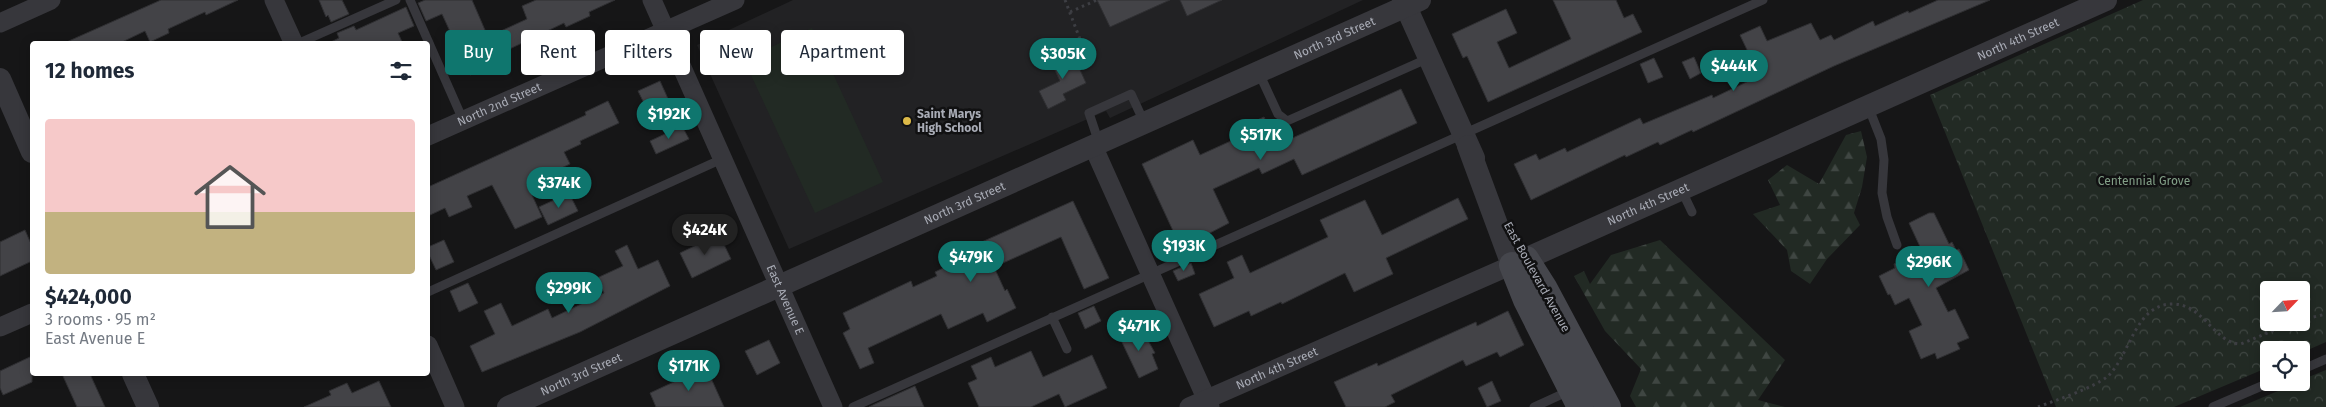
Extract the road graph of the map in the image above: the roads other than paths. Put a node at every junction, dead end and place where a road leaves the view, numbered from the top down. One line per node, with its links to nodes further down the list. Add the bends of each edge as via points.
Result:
1 (51, 0): 10 (street)
2 (274, 0): 13 (street)
3 (396, 0): 14 (lane)
4 (410, 0): 15 (lane)
5 (652, 0): 11 (street, East Avenue E)
6 (735, 0): 12 (street, North 2nd Street)
7 (1763, 0): 26 (lane)
8 (2106, 0): 22 (street, North 4th Street)
9 (1410, 2): 18 (street, East Boulevard Avenue); 19 (street, North 3rd Street)
10 (0, 23)
11 (666, 30)
12 (668, 30)
13 (294, 41)
14 (303, 41)
15 (428, 41)
16 (430, 44): 23 (lane)
17 (605, 58): 23 (street, North 2nd Street)
18 (1429, 58): 19 (lane, via 1287,121 1278,114); 26 (street, East Boulevard Avenue)
19 (1259, 72): 24 (street, North 3rd Street)
20 (685, 75): 29 (street, East Avenue E)
21 (0, 79): 28 (street)
22 (1868, 106): 30 (street, North 4th Street); 32 (lane, via 1882,139 1882,193)
23 (464, 120): 25 (street, North 2nd Street)
24 (1144, 123): 27 (street, North 3rd Street); 27 (lane, via 1131,94 1089,113)
25 (430, 135)
26 (1466, 140): 33 (street, East Boulevard Avenue); 34 (lane)
27 (1096, 145): 34 (street); 35 (street, North 3rd Street)
28 (30, 147)
29 (722, 159): 35 (street, East Avenue E); 36 (lane)
30 (1681, 189): 31 (lane); 33 (street, North 4th Street)
31 (1692, 212)
32 (1897, 245)
33 (1519, 262): 46 (main road, East Boulevard Avenue, via 1526,300); 47 (street, North 4th Street); 54 (main road, East Boulevard Avenue, via 1545,289)
34 (1150, 274): 38 (lane); 47 (street)
35 (779, 286): 50 (street, North 3rd Street); 51 (street, East Avenue E)
36 (430, 291)
37 (30, 314): 39 (street)
38 (1052, 317): 40 (lane); 52 (lane)
39 (0, 327)
40 (1067, 349)
41 (430, 350): 49 (street)
42 (2326, 360): 43 (lane)
43 (2310, 366)
44 (134, 376): 48 (street)
45 (2260, 387): 55 (lane)
46 (1576, 398): 53 (lane)
47 (1202, 404)
48 (148, 407)
49 (455, 407)
50 (508, 407)
51 (833, 407)
52 (852, 407)
53 (1534, 407)
54 (1608, 407)
55 (2213, 407)

